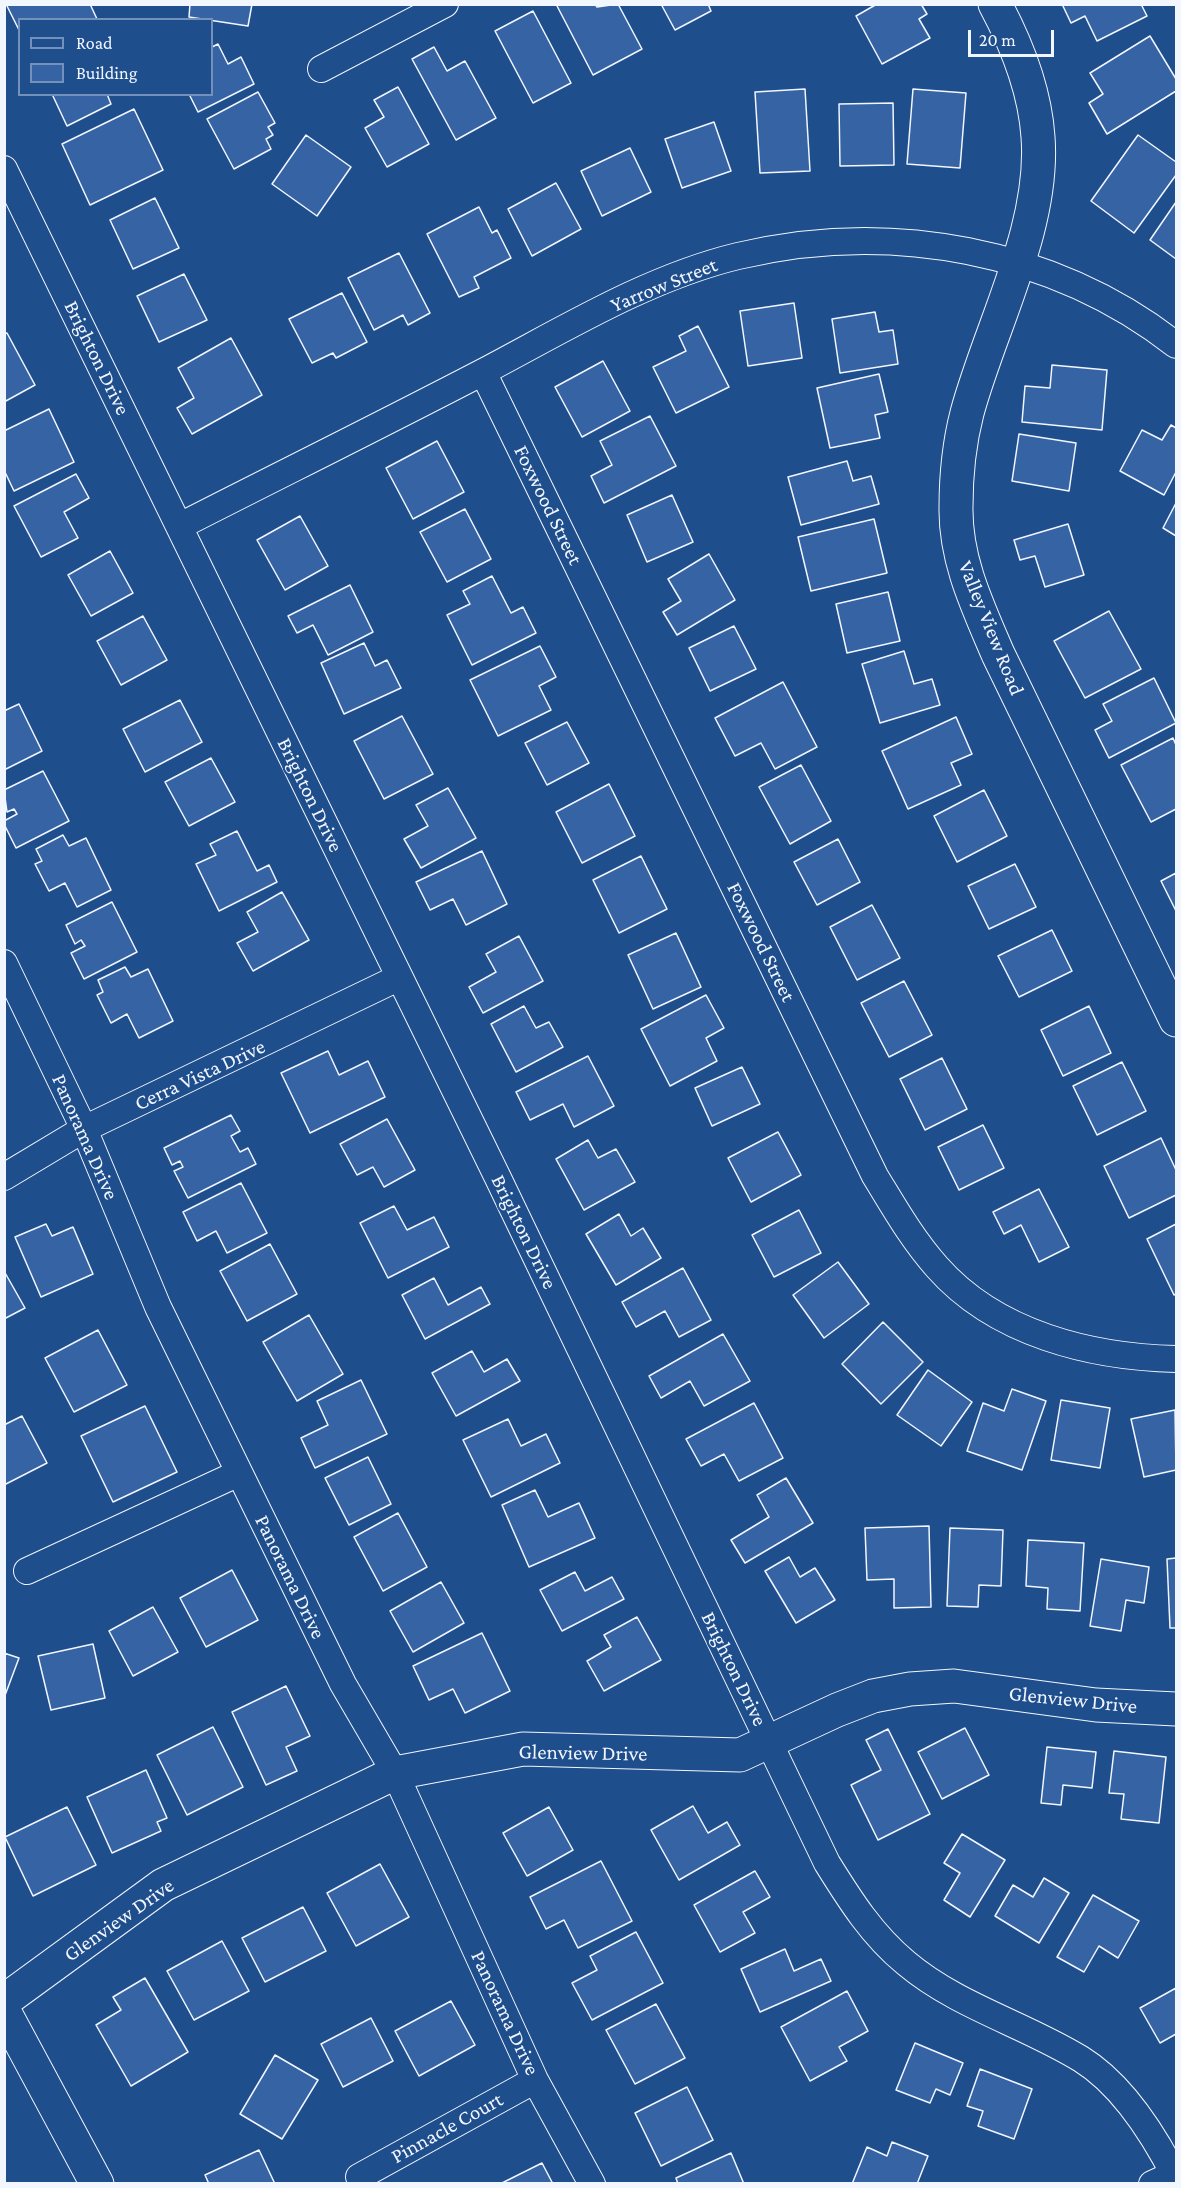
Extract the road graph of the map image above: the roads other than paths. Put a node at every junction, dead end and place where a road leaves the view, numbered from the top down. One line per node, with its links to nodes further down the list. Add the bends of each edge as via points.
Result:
1 (445, 4): 3 (street)
2 (995, 4): 5 (street, Valley View Road, via 1032,94 1038,138 1031,210)
3 (321, 69)
4 (4, 169): 8 (street, Brighton Drive)
5 (1018, 262): 6 (street, Yarrow Street, via 1089,290); 7 (street, Yarrow Street, via 948,247 856,240 736,257 672,279 582,319); 11 (street, Valley View Road, via 967,411 960,445 956,510 960,554 998,654)
6 (1176, 345)
7 (483, 372): 8 (street, Yarrow Street); 14 (street, Foxwood Street, via 875,1176 905,1226 957,1286 1009,1321 1056,1340 1107,1354)
8 (180, 526): 10 (street, Brighton Drive)
9 (4, 963): 12 (street, Panorama Drive)
10 (398, 978): 12 (street, Cerra Vista Drive); 18 (street, Brighton Drive)
11 (1176, 1020)
12 (84, 1129): 13 (street, Cerra Vista Drive); 15 (street, Panorama Drive, via 158,1307)
13 (4, 1177)
14 (1176, 1359)
15 (239, 1473): 16 (street); 19 (street, Panorama Drive, via 343,1684)
16 (27, 1571)
17 (1176, 1709): 18 (street, Glenview Drive, via 1096,1704 954,1686 910,1689 873,1696)
18 (771, 1743): 19 (street, Glenview Drive, via 740,1755 523,1749); 24 (street, Brighton Drive, via 827,1863 862,1918 907,1964 950,1993 1082,2059 1104,2076 1145,2128)
19 (395, 1773): 20 (street, Glenview Drive, via 163,1885); 22 (street, Panorama Drive)
20 (4, 2001)
21 (4, 2011): 25 (street)
22 (535, 2080): 23 (street, Pinnacle Court); 26 (street, Panorama Drive)
23 (359, 2176)
24 (1170, 2177)
25 (97, 2184)
26 (592, 2184)

